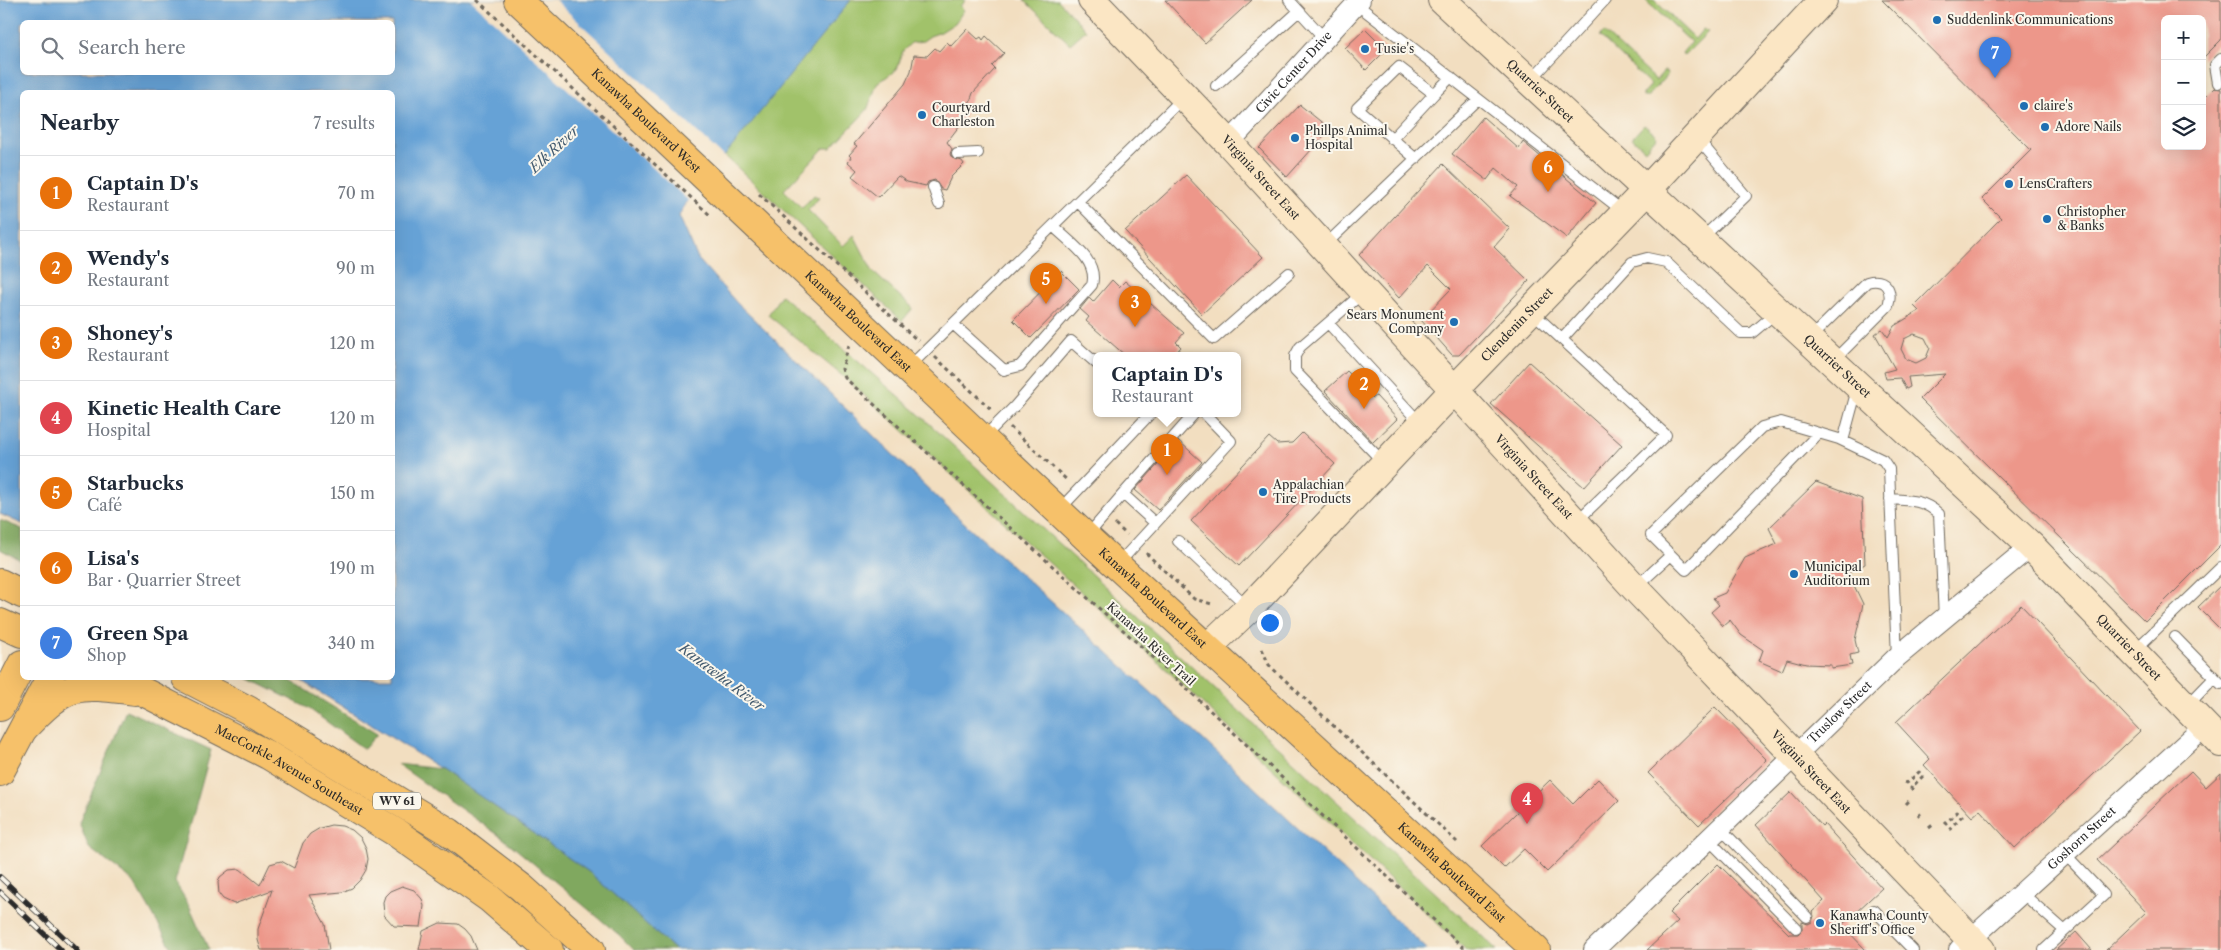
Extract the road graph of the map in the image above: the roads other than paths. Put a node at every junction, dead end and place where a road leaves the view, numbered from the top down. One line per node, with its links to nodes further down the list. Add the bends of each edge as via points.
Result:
1 (518, 0): 31 (main road, Kanawha Boulevard West)
2 (1092, 0): 16 (main road, Virginia Street East)
3 (1289, 0): 8 (lane)
4 (1442, 0): 12 (main road, Quarrier Street)
5 (1605, 0): 12 (lane)
6 (1823, 0): 18 (main road, Clendenin Street)
7 (1356, 1): 9 (street, Civic Center Drive); 11 (lane)
8 (1299, 11): 9 (lane); 14 (lane)
9 (1324, 38): 20 (street, Civic Center Drive)
10 (2221, 59): 13 (lane, via 2215,65)
11 (1451, 77): 15 (lane); 17 (lane)
12 (1529, 81): 25 (main road, Quarrier Street)
13 (2218, 83)
14 (1216, 86)
15 (1434, 94): 19 (lane); 19 (lane, via 1400,67 1357,108)
16 (1184, 97): 20 (main road, Virginia Street East); 26 (lane)
17 (1478, 98): 23 (lane); 28 (lane)
18 (1696, 137): 25 (main road, Clendenin Street); 30 (lane, via 1746,196)
19 (1392, 139): 23 (lane)
20 (1228, 143): 32 (main road, Virginia Street East)
21 (978, 153): 22 (lane)
22 (957, 154)
23 (1416, 159): 32 (lane)
24 (933, 187): 27 (lane)
25 (1646, 190): 28 (main road, Clendenin Street); 30 (main road, Quarrier Street)
26 (1078, 202): 29 (lane); 33 (lane, via 1214,339)
27 (939, 204)
28 (1624, 213): 35 (main road, Clendenin Street)
29 (1053, 226): 38 (lane); 38 (lane, via 1092,264 1092,285 1020,366 1004,370)
30 (1701, 240): 36 (main road, Quarrier Street)
31 (774, 242): 43 (main road, Kanawha Boulevard East)
32 (1324, 247): 34 (main road, Virginia Street East)
33 (1289, 273)
34 (1364, 292): 37 (lane); 45 (main road, Virginia Street East)
35 (1531, 310): 39 (lane); 45 (main road, Clendenin Street)
36 (1778, 312): 39 (lane, via 1752,333 1741,334 1666,262 1646,258 1632,262); 40 (main road, Quarrier Street)
37 (1328, 323): 49 (lane); 53 (lane, via 1300,347 1294,356 1295,371)
38 (953, 324): 43 (lane)
39 (1562, 339): 58 (lane, via 1666,436)
40 (1808, 339): 42 (main road, Quarrier Street); 42 (lane, via 1867,282 1874,280 1889,287 1888,306)
41 (1093, 360): 51 (lane, via 1071,341)
42 (1832, 362): 44 (main road, Quarrier Street)
43 (908, 368): 51 (main road, Kanawha Boulevard East)
44 (1858, 385): 52 (lane); 61 (main road, Quarrier Street)
45 (1454, 390): 49 (main road, Clendenin Street); 58 (main road, Virginia Street East)
46 (1147, 417): 56 (lane)
47 (1191, 417): 54 (lane)
48 (1208, 417): 57 (lane, via 1231,440)
49 (1422, 424): 53 (main road, Clendenin Street)
50 (1819, 433): 52 (lane); 62 (lane, via 1686,570); 62 (lane, via 1781,422 1762,427 1651,534)
51 (982, 439): 56 (main road, Kanawha Boulevard East)
52 (1842, 441): 55 (lane, via 1882,460 1889,469)
53 (1385, 464): 68 (main road, Clendenin Street)
54 (1123, 494): 57 (lane); 59 (lane)
55 (1890, 499): 69 (lane, via 1917,500 1930,505 1939,514); 75 (lane)
56 (1059, 510): 59 (main road, Kanawha Boulevard East)
57 (1155, 523): 63 (lane)
58 (1576, 523): 66 (main road, Virginia Street East)
59 (1086, 537): 63 (main road, Kanawha Boulevard East)
60 (1178, 541): 68 (lane)
61 (2031, 546): 69 (street, Truslow Street); 74 (main road, Quarrier Street)
62 (1671, 555): 66 (lane)
63 (1117, 565): 73 (main road, Kanawha Boulevard East)
64 (2221, 567): 74 (lane)
65 (0, 583): 67 (main road)
66 (1635, 588): 86 (main road, Virginia Street East)
67 (20, 593)
68 (1249, 608): 73 (main road, Clendenin Street)
69 (1944, 618): 75 (street, Truslow Street)
70 (0, 622): 71 (main road)
71 (20, 633)
72 (2175, 637): 80 (lane)
73 (1207, 648): 98 (main road, Kanawha Boulevard East)
74 (2133, 653): 83 (main road, Quarrier Street)
75 (1897, 657): 86 (street, Truslow Street)
76 (20, 668): 82 (main road)
77 (49, 680): 84 (main road)
78 (120, 680): 81 (main road, MacCorkle Avenue Southeast / WV 61)
79 (190, 680): 97 (main road, WV 61, via 248,710 449,832 522,888)
80 (2218, 681): 83 (lane)
81 (143, 692): 84 (main road, via 83,686 64,692 48,703); 96 (main road, MacCorkle Avenue Southeast / WV 61, via 268,755 395,832 489,898)
82 (0, 707)
83 (2186, 708): 85 (main road, Quarrier Street)
84 (24, 728): 87 (main road)
85 (2213, 735): 89 (street, Goshorn Street)
86 (1795, 756): 88 (street, Truslow Street); 95 (main road, Virginia Street East)
87 (0, 772)
88 (1715, 834): 92 (lane); 93 (lane); 99 (street, Truslow Street)
89 (2065, 854): 90 (street, Goshorn Street); 94 (lane, via 2104,895)
90 (2022, 893): 94 (lane); 95 (street, Goshorn Street)
91 (1874, 910): 100 (lane)
92 (1807, 917)
93 (1796, 928)
94 (2065, 931): 101 (lane)
95 (1970, 947)
96 (549, 950)
97 (591, 950)
98 (1536, 950)
99 (1594, 950)
100 (1913, 950)
101 (2044, 950)

